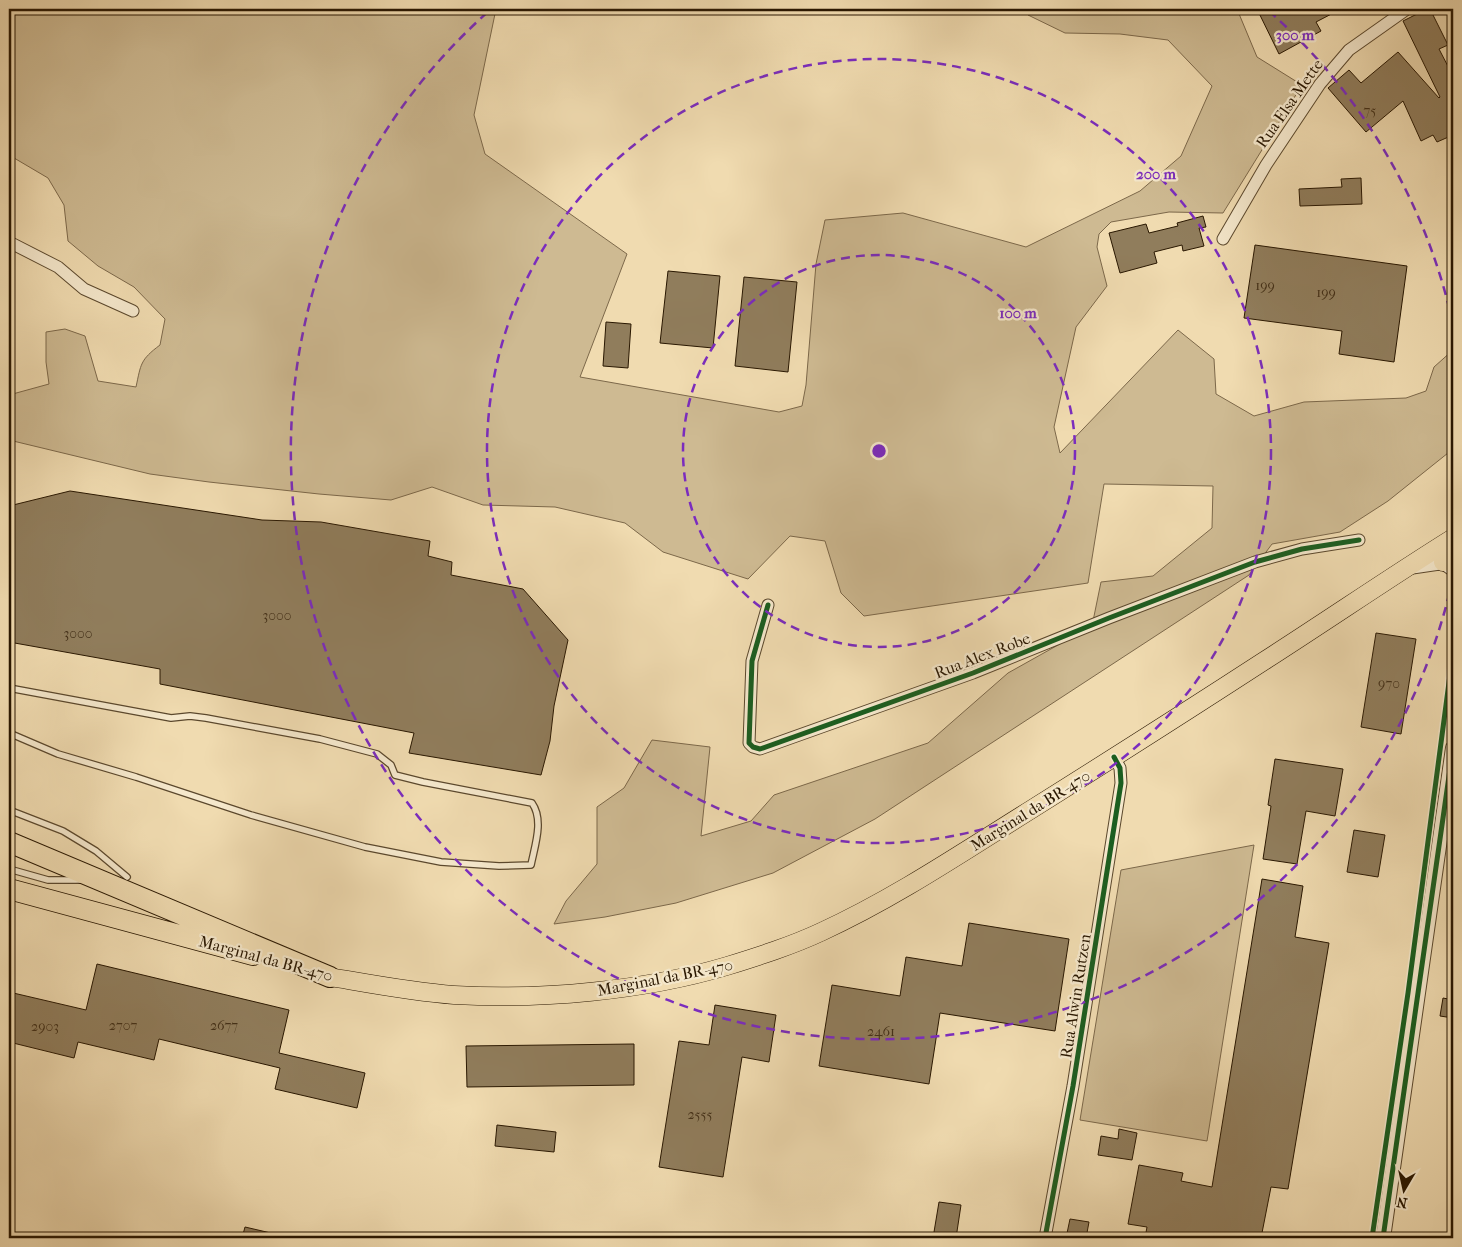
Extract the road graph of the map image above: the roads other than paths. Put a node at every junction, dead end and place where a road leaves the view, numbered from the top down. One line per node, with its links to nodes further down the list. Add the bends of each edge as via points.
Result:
1 (1407, 9): 2 (street, Rua Elsa Mette, via 1349,50 1320,84 1266,165)
2 (1223, 239)
3 (9, 242): 4 (street, via 58,268 84,289)
4 (133, 311)
5 (1453, 538): 8 (highway, Marginal da BR-470)
6 (1360, 540): 9 (street, Rua Alex Robe, via 1302,549 1255,562 973,673 760,749 749,743 752,661)
7 (1450, 564): 8 (street, Marginal da BR-470)
8 (1404, 568): 13 (highway, Marginal da BR-470)
9 (768, 605)
10 (9, 688): 11 (lane, via 171,718 206,718 320,739 377,754 392,765 394,775 532,803 539,819 531,865 441,862 365,847 58,754)
11 (9, 733)
12 (1453, 748): 22 (street)
13 (1114, 757): 20 (highway, Marginal da BR-470, via 877,904 802,941 724,967 627,988 494,996 409,990); 21 (street, Rua Alwin Rutzen, via 1120,768 1121,783 1073,1086)
14 (9, 810): 17 (lane, via 63,831 96,851 127,877)
15 (9, 842): 18 (highway)
16 (9, 869): 18 (lane, via 48,880)
17 (120, 878)
18 (105, 879): 20 (highway)
19 (9, 889): 20 (highway, Marginal da BR-470)
20 (330, 977)
21 (1045, 1238)
22 (1384, 1238)

